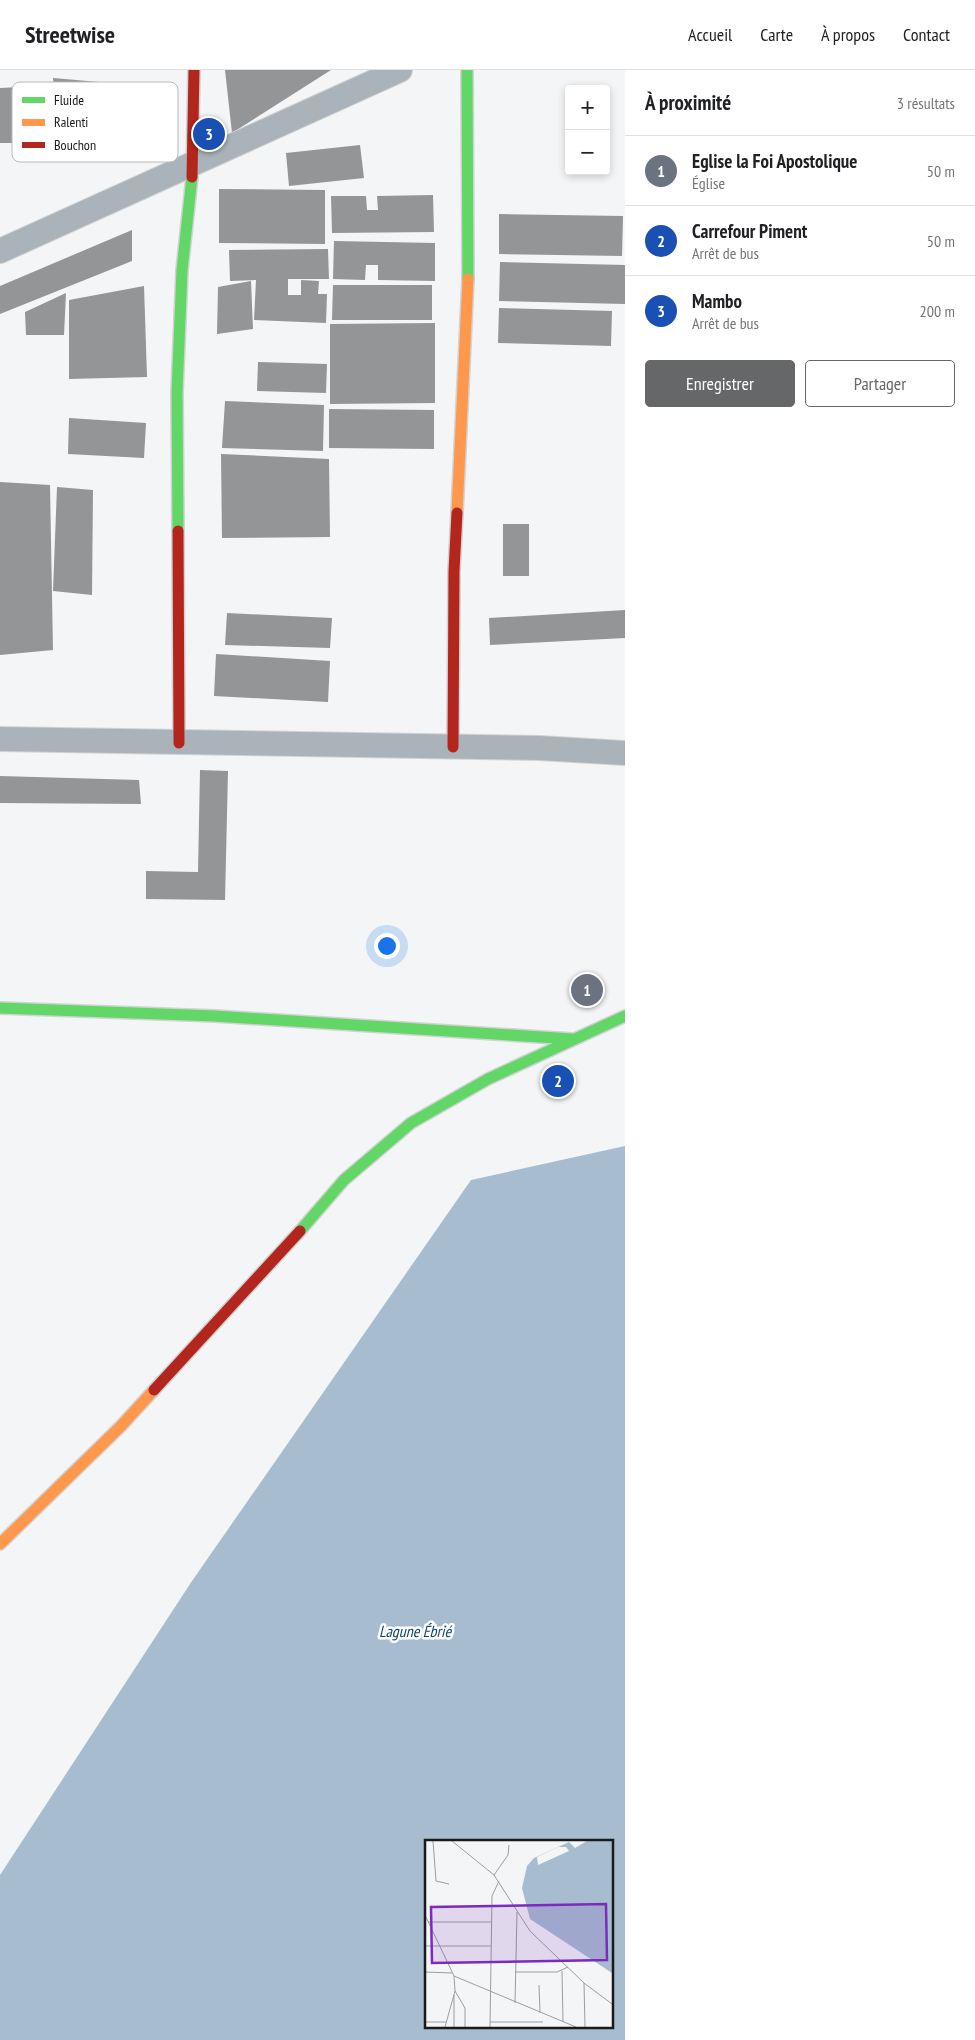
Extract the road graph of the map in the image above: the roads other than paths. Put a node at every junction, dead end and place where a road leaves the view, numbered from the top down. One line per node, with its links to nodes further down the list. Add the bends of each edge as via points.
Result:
1 (194, 70): 4 (street)
2 (400, 70): 4 (street)
3 (467, 70): 8 (street, via 468,306 454,571)
4 (193, 164): 5 (street); 7 (street, via 182,270 177,392)
5 (0, 251)
6 (0, 739): 7 (street)
7 (180, 743): 8 (street)
8 (453, 747): 9 (street)
9 (625, 753)
10 (0, 1008): 12 (street, via 180,1013)
11 (625, 1016): 12 (street)
12 (576, 1039): 13 (street, via 488,1080 411,1124 344,1180 121,1426)
13 (0, 1544)

